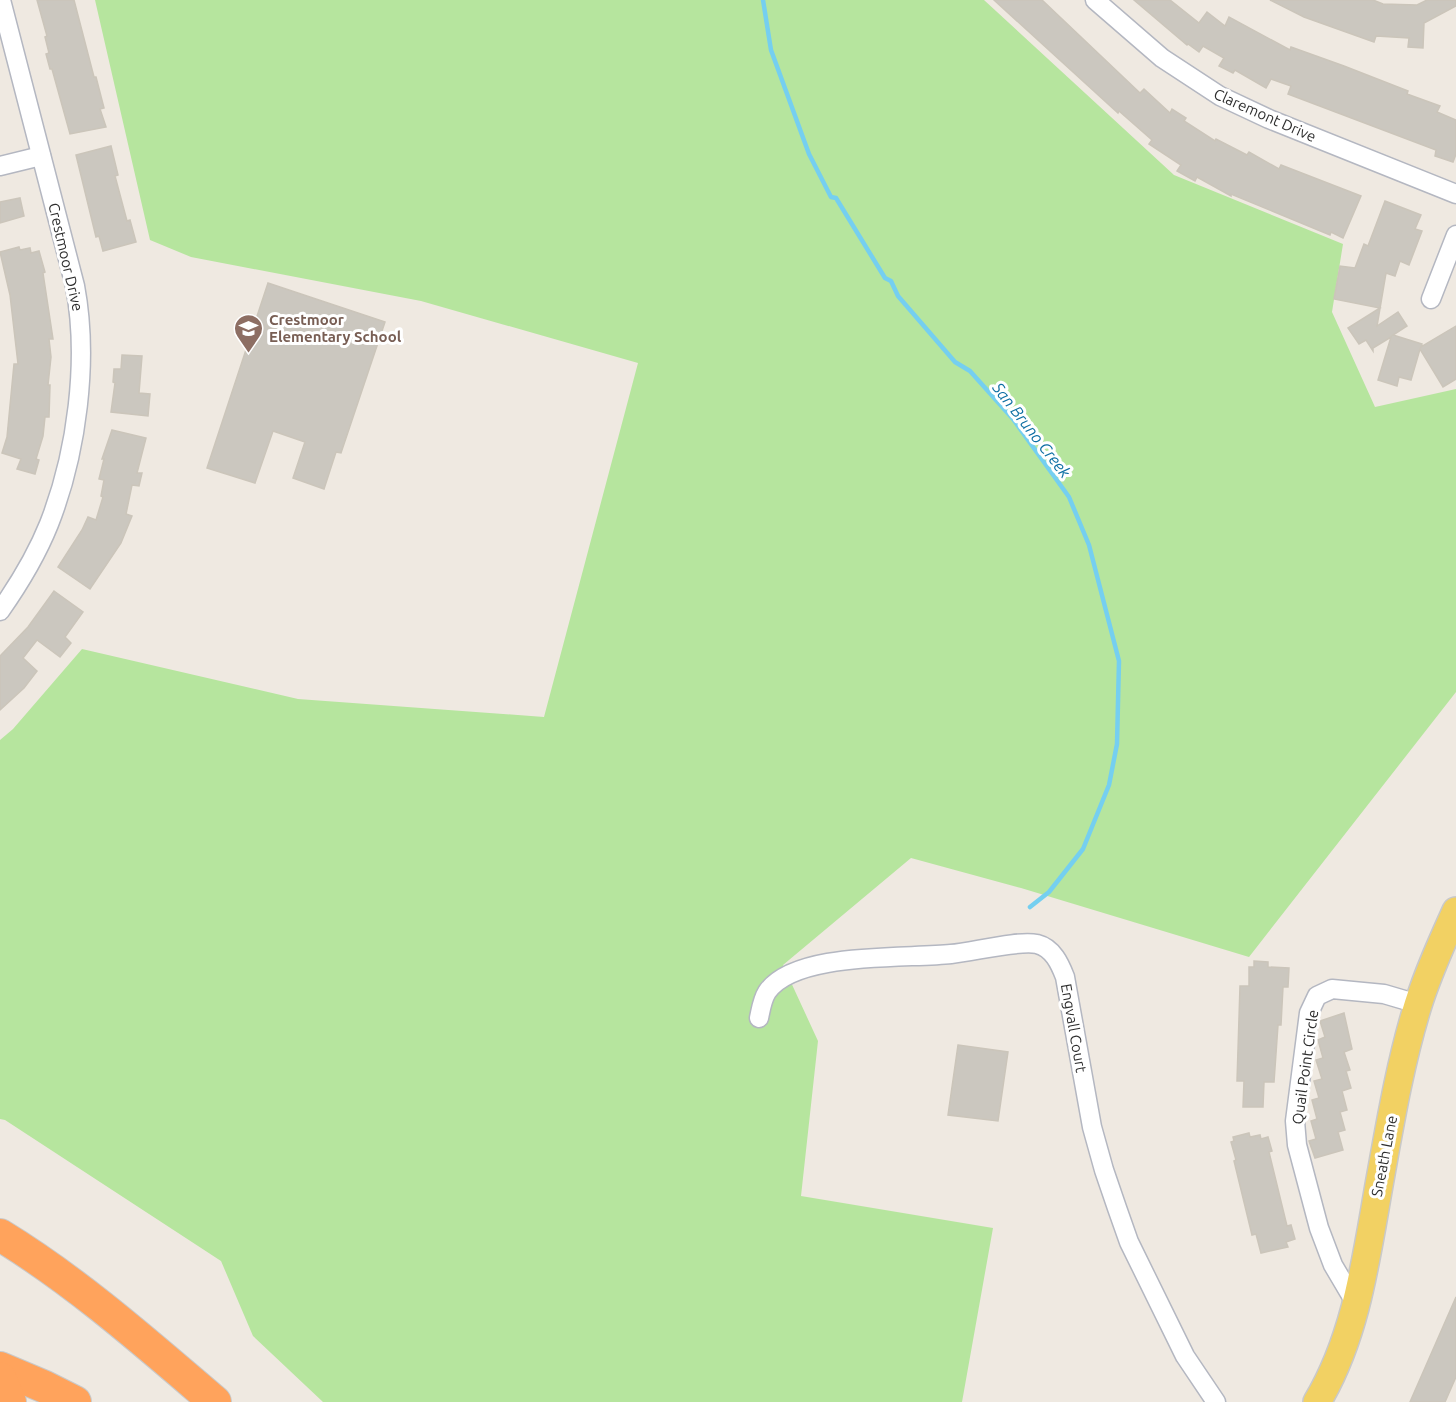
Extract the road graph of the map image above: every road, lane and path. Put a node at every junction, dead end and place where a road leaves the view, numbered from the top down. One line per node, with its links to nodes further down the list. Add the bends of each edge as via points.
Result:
1 (2, 0): 3 (street, Crestmoor Drive)
2 (1095, 0): 5 (street, Claremont Drive, via 1162,58 1220,96)
3 (41, 156): 4 (street); 8 (street, Crestmoor Drive, via 80,313 77,407 62,485 49,524 33,559)
4 (0, 166)
5 (1456, 194)
6 (1456, 235): 7 (street)
7 (1431, 299)
8 (0, 611)
9 (1456, 911): 10 (main road, Sneath Lane)
10 (1418, 1004): 13 (main road, Sneath Lane); 13 (street, Quail Point Circle, via 1384,994 1332,989 1317,996 1309,1013 1295,1121 1297,1145 1319,1228 1333,1265)
11 (759, 1018): 19 (street, Engvall Court, via 766,996 780,981 823,963 951,954 1022,944 1038,944 1051,952 1065,977 1092,1127 1129,1242 1185,1356)
12 (0, 1234): 18 (highway, via 118,1320)
13 (1356, 1304): 20 (main road, Sneath Lane, via 1340,1353)
14 (0, 1368): 17 (highway)
15 (0, 1378): 16 (highway)
16 (10, 1402)
17 (75, 1402)
18 (215, 1402)
19 (1216, 1402)
20 (1317, 1402)

